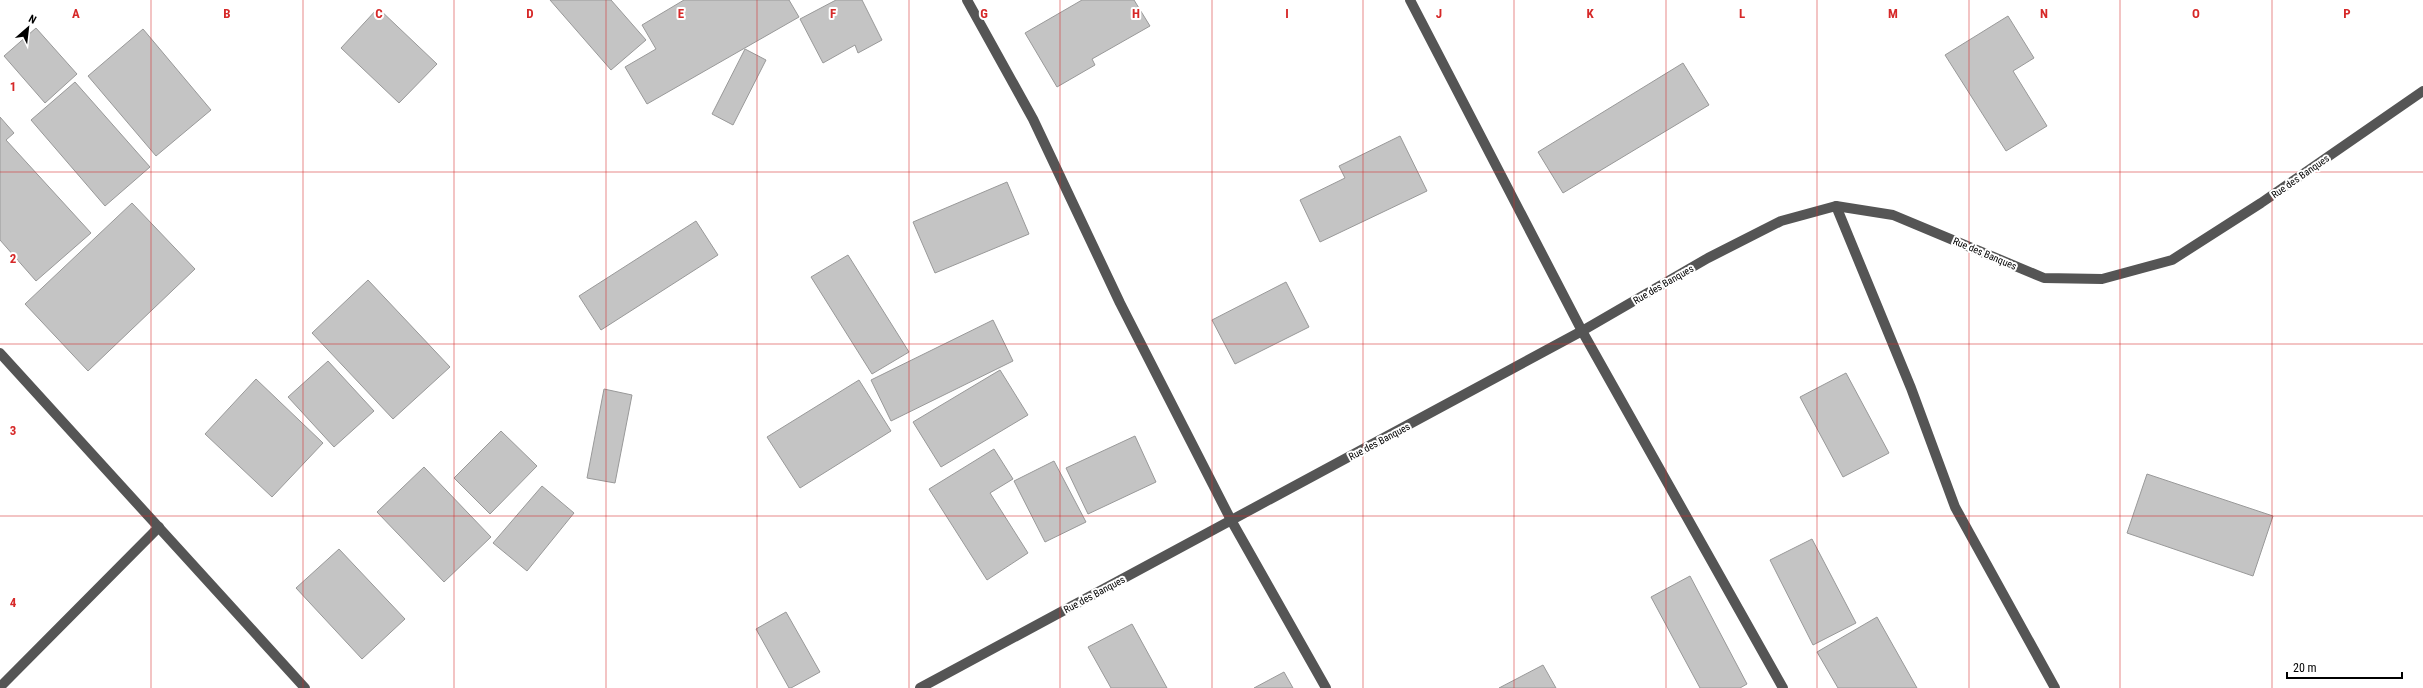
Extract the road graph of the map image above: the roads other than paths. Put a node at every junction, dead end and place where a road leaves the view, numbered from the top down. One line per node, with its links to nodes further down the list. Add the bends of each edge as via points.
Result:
1 (967, 0): 7 (street, via 1033,119 1120,303)
2 (1410, 0): 5 (street)
3 (2423, 91): 4 (street, Rue des Banques, via 2261,203 2172,260 2102,279 2044,278 1893,215)
4 (1836, 206): 5 (street, Rue des Banques, via 1781,221 1708,258); 14 (street, via 1911,388 1955,506)
5 (1582, 331): 7 (street, Rue des Banques); 13 (street)
6 (0, 353): 8 (street)
7 (1231, 520): 11 (street, Rue des Banques); 12 (street)
8 (159, 526): 9 (street); 10 (street)
9 (0, 687)
10 (305, 688)
11 (920, 688)
12 (1326, 688)
13 (1784, 688)
14 (2055, 688)

